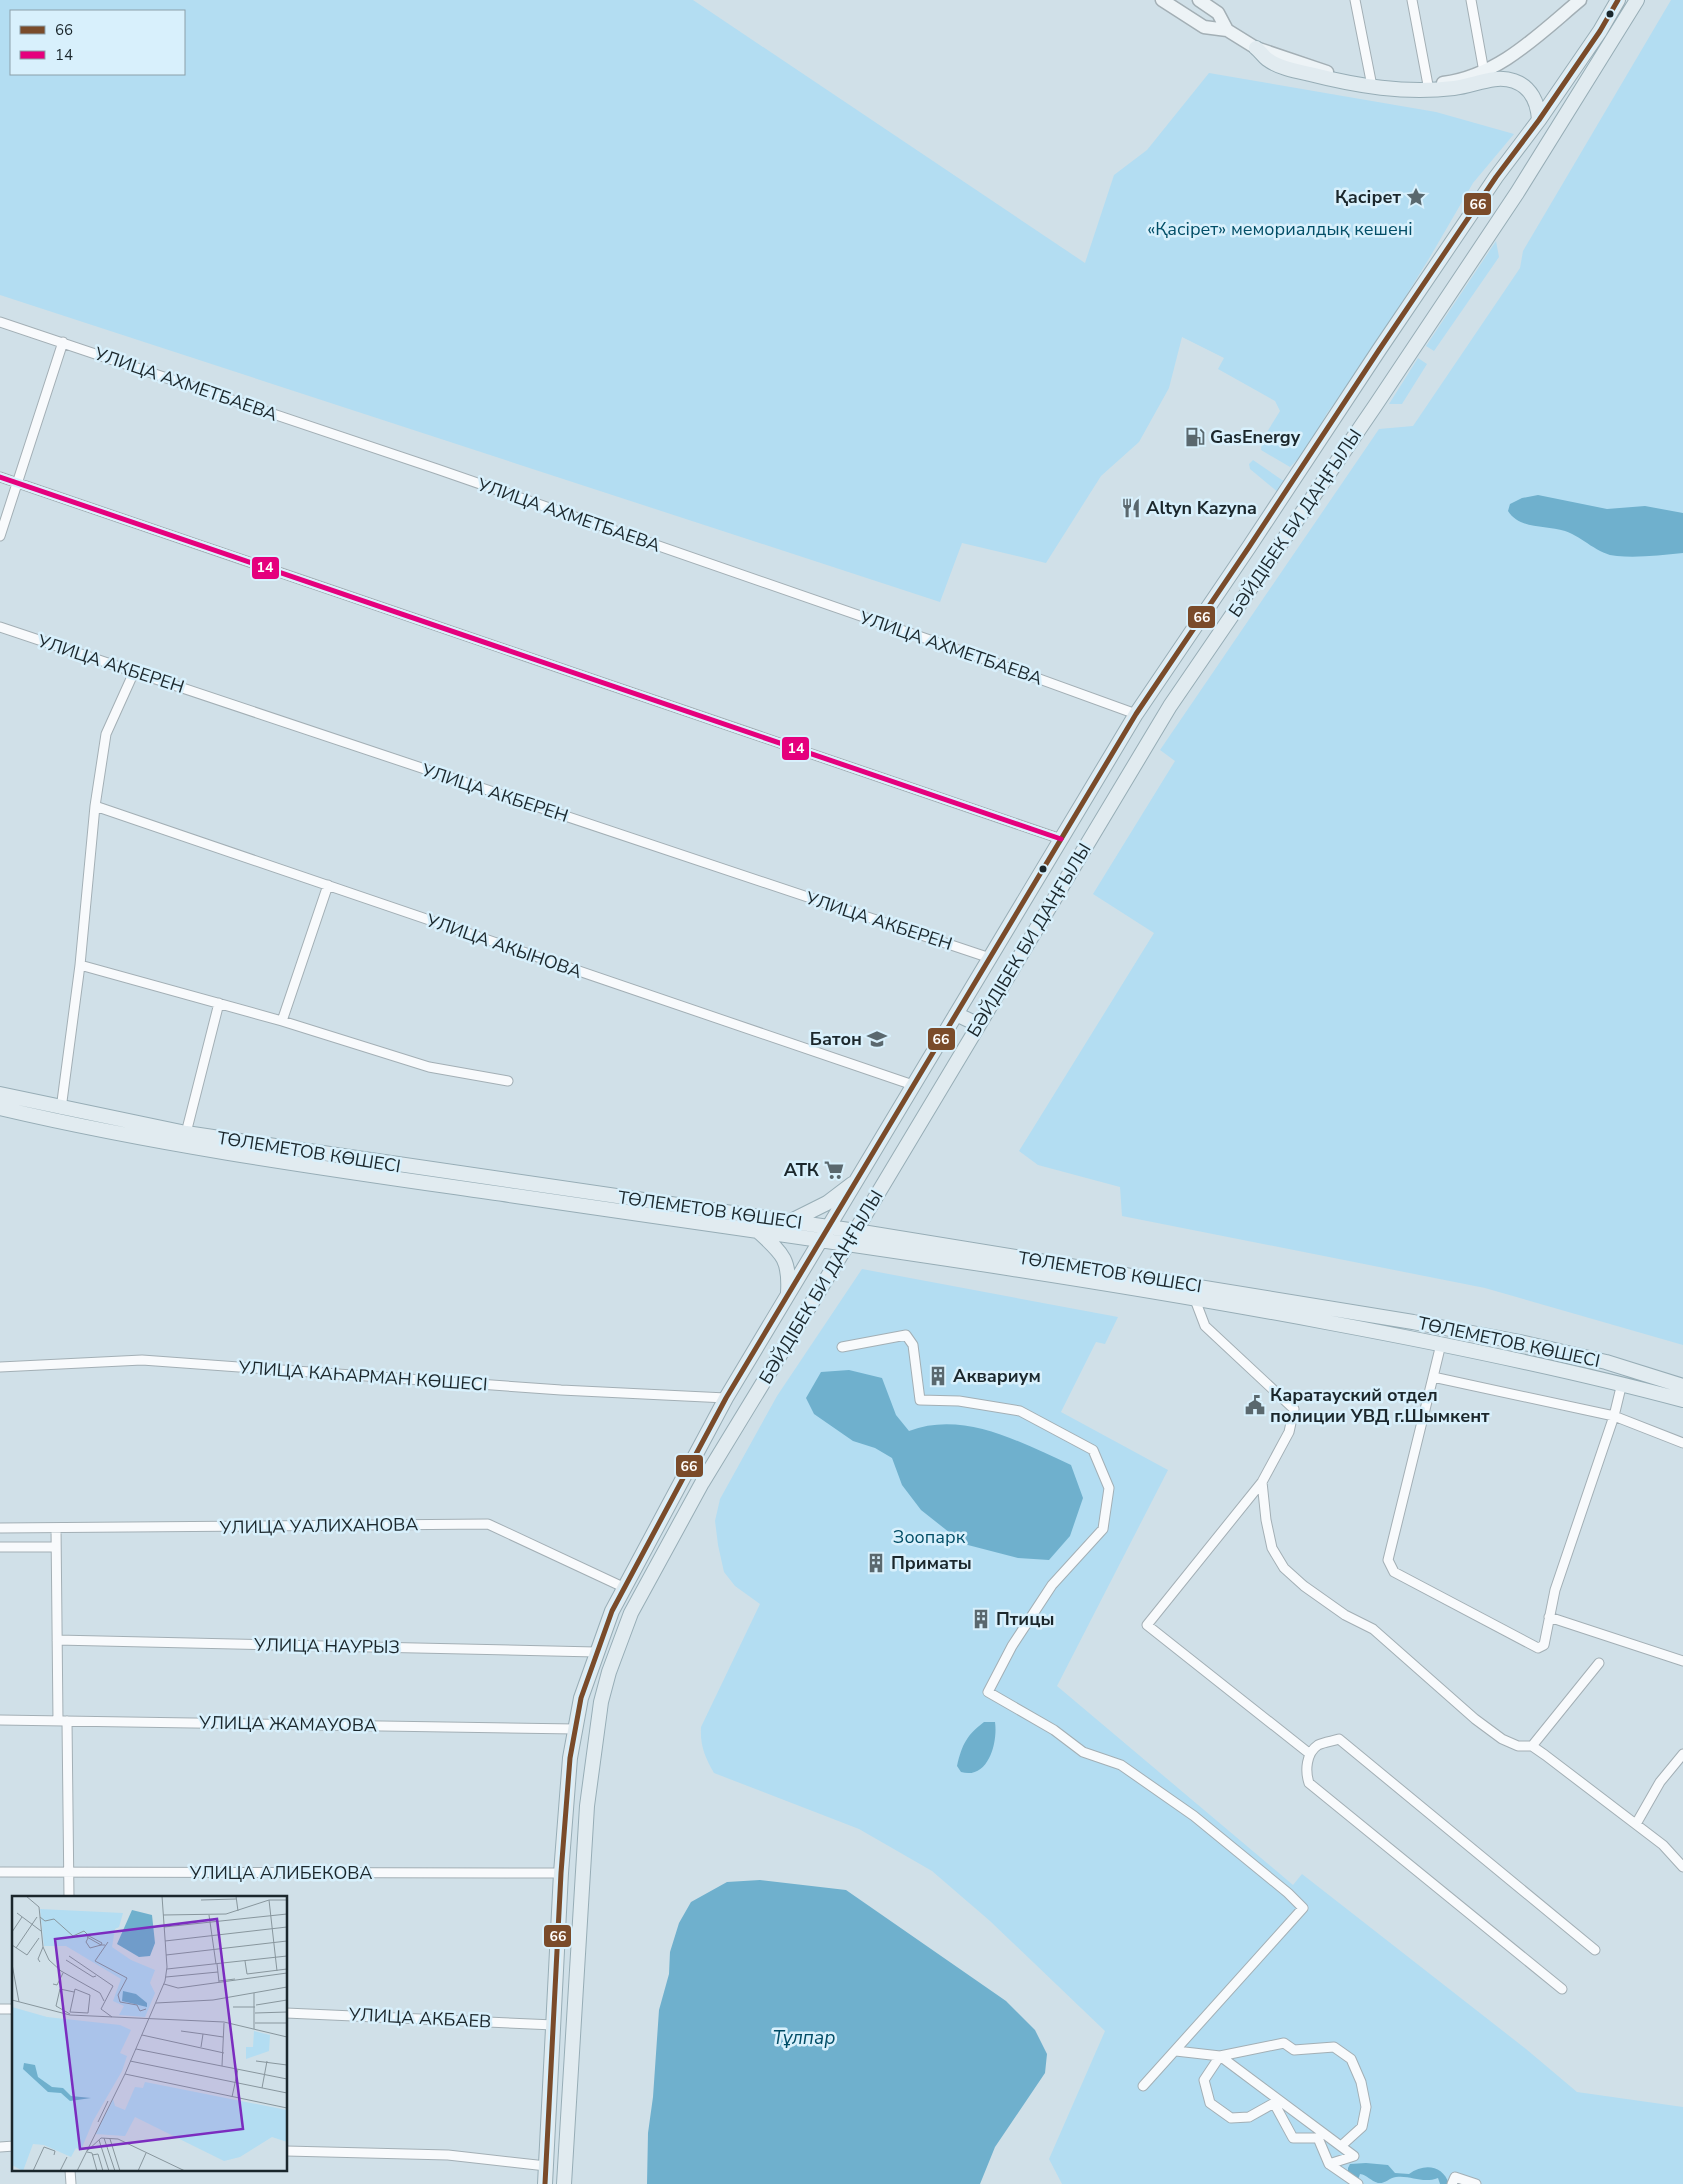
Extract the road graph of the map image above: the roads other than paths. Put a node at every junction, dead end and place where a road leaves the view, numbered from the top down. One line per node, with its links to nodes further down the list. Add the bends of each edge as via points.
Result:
1 (1162, 0): 9 (main road, via 1204,27)
2 (1198, 0): 9 (main road, via 1218,14)
3 (1356, 0): 12 (street)
4 (1412, 0): 13 (street)
5 (1471, 0): 11 (street)
6 (1581, 0): 11 (main road, via 1511,56)
7 (1618, 0): 14 (main road, БӘЙДІБЕК БИ ДАҢҒЫЛЫ)
8 (1637, 0): 31 (main road, БӘЙДІБЕК БИ ДАҢҒЫЛЫ, via 1512,200 1170,706)
9 (1227, 30): 10 (main road)
10 (1256, 48): 12 (main road, via 1328,72); 14 (main road, via 1268,60 1286,68 1370,87 1428,91 1486,80 1514,81 1526,87 1535,99)
11 (1484, 72): 13 (main road)
12 (1371, 81): 13 (main road)
13 (1428, 85)
14 (1539, 120): 22 (main road, БӘЙДІБЕК БИ ДАҢҒЫЛЫ, via 1496,177)
15 (0, 322): 16 (street, УЛИЦА АХМЕТБАЕВА)
16 (63, 342): 18 (street); 22 (street, УЛИЦА АХМЕТБАЕВА, via 464,478)
17 (0, 477): 18 (street)
18 (17, 483): 19 (street); 24 (street)
19 (0, 536)
20 (0, 627): 21 (street, УЛИЦА АКБЕРЕН)
21 (134, 672): 23 (street, via 106,734); 26 (street, УЛИЦА АКБЕРЕН)
22 (1136, 714): 24 (main road, БӘЙДІБЕК БИ ДАҢҒЫЛЫ)
23 (95, 806): 25 (street, УЛИЦА АКЫНОВА); 27 (street)
24 (1061, 839): 26 (main road, БӘЙДІБЕК БИ ДАҢҒЫЛЫ)
25 (328, 885): 30 (street); 33 (street, УЛИЦА АКЫНОВА)
26 (990, 958): 29 (main road, БӘЙДІБЕК БИ ДАҢҒЫЛЫ)
27 (80, 965): 28 (street); 36 (street)
28 (220, 1003): 30 (street); 37 (street)
29 (956, 1014): 31 (main road); 33 (main road, БӘЙДІБЕК БИ ДАҢҒЫЛЫ)
30 (282, 1021): 32 (street, via 429,1067)
31 (978, 1025): 41 (main road, БӘЙДІБЕК БИ ДАҢҒЫЛЫ)
32 (508, 1081)
33 (913, 1085): 38 (main road, БӘЙДІБЕК БИ ДАҢҒЫЛЫ)
34 (0, 1094): 36 (main road, ТӨЛЕМЕТОВ КӨШЕСІ)
35 (0, 1108): 42 (main road, ТӨЛЕМЕТОВ КӨШЕСІ, via 191,1146)
36 (61, 1108): 37 (main road, ТӨЛЕМЕТОВ КӨШЕСІ)
37 (186, 1133): 39 (main road, ТӨЛЕМЕТОВ КӨШЕСІ)
38 (857, 1181): 39 (main road, via 827,1203); 40 (main road, БӘЙДІБЕК БИ ДАҢҒЫЛЫ)
39 (791, 1222): 40 (main road, ТӨЛЕМЕТОВ КӨШЕСІ)
40 (830, 1227): 41 (main road, ТӨЛЕМЕТОВ КӨШЕСІ); 43 (main road, БӘЙДІБЕК БИ ДАҢҒЫЛЫ)
41 (856, 1231): 44 (main road, БӘЙДІБЕК БИ ДАҢҒЫЛЫ); 52 (main road, ТӨЛЕМЕТОВ КӨШЕСІ, via 1520,1342 1606,1362)
42 (760, 1232): 43 (main road, ТӨЛЕМЕТОВ КӨШЕСІ); 45 (main road, via 785,1258 789,1268)
43 (821, 1241): 44 (main road, ТӨЛЕМЕТОВ КӨШЕСІ); 45 (main road, БӘЙДІБЕК БИ ДАҢҒЫЛЫ)
44 (847, 1245): 46 (main road, ТӨЛЕМЕТОВ КӨШЕСІ); 92 (main road, БӘЙДІБЕК БИ ДАҢҒЫЛЫ, via 702,1483 632,1613 604,1689 587,1806)
45 (788, 1295): 53 (main road, БӘЙДІБЕК БИ ДАҢҒЫЛЫ)
46 (1194, 1297): 47 (main road, ТӨЛЕМЕТОВ КӨШЕСІ); 57 (street, via 1205,1326 1294,1409 1289,1432)
47 (1441, 1344): 50 (street); 51 (main road, ТӨЛЕМЕТОВ КӨШЕСІ)
48 (842, 1347): 84 (street, via 906,1335 913,1345 920,1400 959,1401 1020,1411 1093,1450 1109,1488 1103,1530 1052,1585 1012,1646 988,1692 1047,1726 1083,1752 1120,1765 1194,1816 1303,1908)
49 (0, 1367): 53 (street, УЛИЦА КАҺАРМАН КӨШЕСІ, via 142,1360 561,1390)
50 (1433, 1377): 55 (street); 63 (street, via 1388,1560 1394,1572 1538,1648 1544,1645)
51 (1622, 1383): 54 (main road, ТӨЛЕМЕТОВ КӨШЕСІ); 55 (street)
52 (1683, 1386)
53 (726, 1398): 62 (main road, БӘЙДІБЕК БИ ДАҢҒЫЛЫ)
54 (1683, 1400)
55 (1614, 1416): 56 (street); 63 (street, via 1555,1590)
56 (1683, 1443)
57 (1262, 1482): 71 (street, via 1272,1548 1284,1568 1345,1615 1373,1629 1495,1734 1518,1746); 72 (street, via 1147,1624)
58 (0, 1528): 59 (street, УЛИЦА УАЛИХАНОВА)
59 (56, 1528): 61 (street); 62 (street, УЛИЦА УАЛИХАНОВА, via 488,1524)
60 (0, 1547): 61 (street)
61 (56, 1547): 64 (street)
62 (624, 1587): 65 (main road, БӘЙДІБЕК БИ ДАҢҒЫЛЫ)
63 (1549, 1617): 66 (street)
64 (57, 1640): 65 (street, УЛИЦА НАУРЫЗ); 69 (street)
65 (596, 1652): 70 (main road, БӘЙДІБЕК БИ ДАҢҒЫЛЫ, via 581,1698)
66 (1683, 1661)
67 (1599, 1663): 71 (street)
68 (0, 1720): 69 (street, УЛИЦА ЖАМАУОВА)
69 (62, 1720): 70 (street, УЛИЦА ЖАМАУОВА); 77 (street)
70 (576, 1729): 78 (main road, БӘЙДІБЕК БИ ДАҢҒЫЛЫ, via 570,1758)
71 (1532, 1746): 74 (street)
72 (1310, 1754): 80 (street, via 1319,1745 1339,1739); 81 (street, via 1306,1774 1309,1783)
73 (1683, 1754): 74 (street, via 1660,1782)
74 (1636, 1824): 75 (street, via 1663,1845)
75 (1683, 1867)
76 (0, 1872): 77 (street, УЛИЦА АЛИБЕКОВА)
77 (69, 1873): 78 (street, УЛИЦА АЛИБЕКОВА); 79 (street)
78 (561, 1873): 83 (main road, БӘЙДІБЕК БИ ДАҢҒЫЛЫ)
79 (69, 1896)
80 (1595, 1950)
81 (1562, 1989)
82 (288, 2013): 83 (street, УЛИЦА АКБАЕВ)
83 (554, 2025): 90 (main road, БӘЙДІБЕК БИ ДАҢҒЫЛЫ)
84 (1176, 2051): 85 (street); 86 (street)
85 (1220, 2056): 87 (street); 87 (street, via 1284,2043 1294,2050 1334,2046 1351,2060 1361,2082 1366,2107 1362,2127); 89 (street, via 1204,2080 1210,2103 1231,2118 1249,2117 1274,2103 1293,2138 1318,2138)
86 (1143, 2086)
87 (1341, 2146): 89 (street, via 1354,2156)
88 (288, 2151): 90 (street, via 448,2155)
89 (1329, 2164): 93 (street)
90 (546, 2166): 91 (main road, БӘЙДІБЕК БИ ДАҢҒЫЛЫ)
91 (545, 2184)
92 (564, 2184)
93 (1358, 2184)
94 (1452, 2184): 95 (street, via 1455,2177)
95 (1476, 2184)

